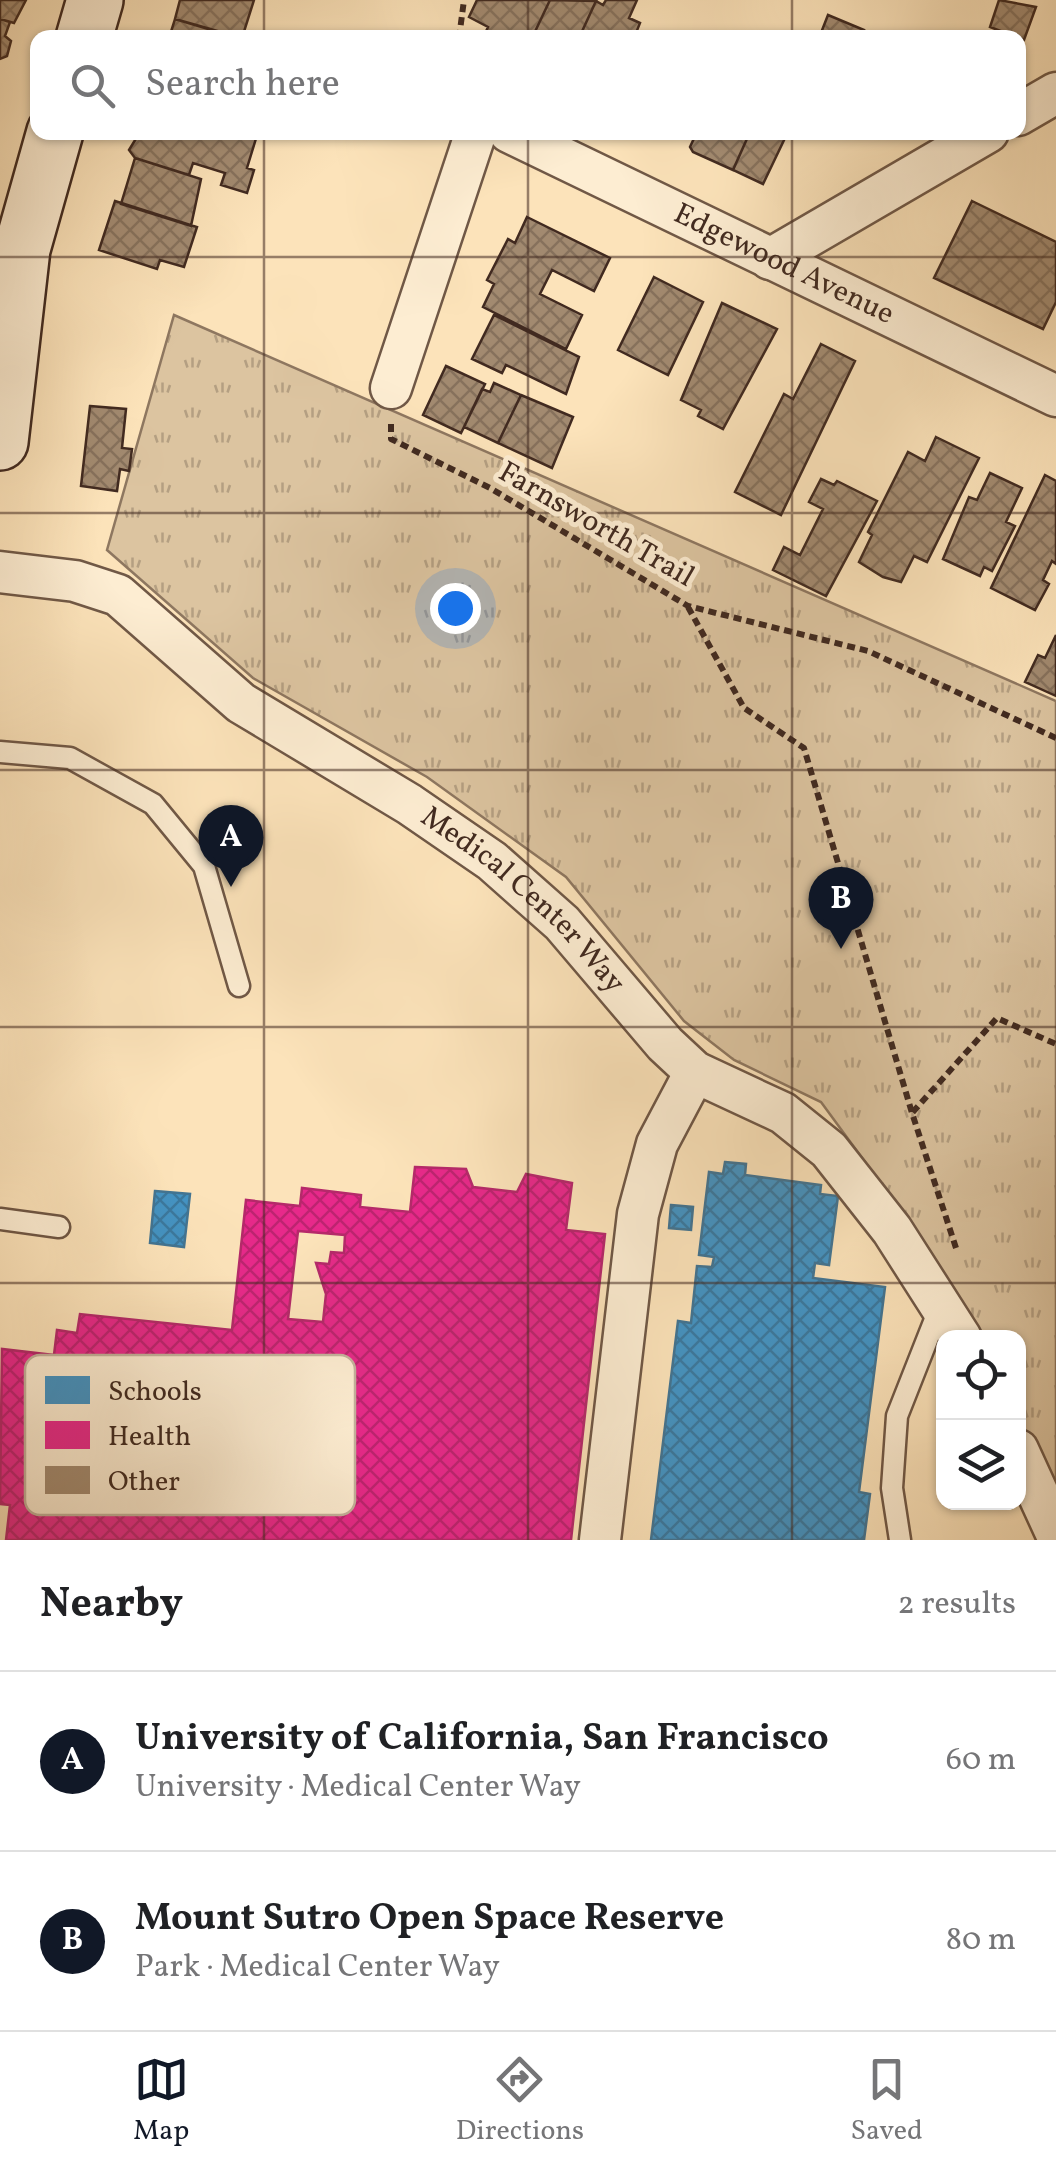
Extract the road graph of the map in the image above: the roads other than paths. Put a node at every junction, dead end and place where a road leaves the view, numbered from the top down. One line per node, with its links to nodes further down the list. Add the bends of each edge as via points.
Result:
1 (95, 0): 2 (street)
2 (86, 30)
3 (1056, 93): 4 (street)
4 (1026, 110)
5 (53, 140): 12 (street, via 22,249)
6 (473, 140): 10 (street)
7 (525, 140): 9 (street, Edgewood Avenue)
8 (974, 140): 9 (street)
9 (770, 259): 11 (street, Edgewood Avenue)
10 (392, 388)
11 (1056, 396)
12 (1, 421)
13 (0, 572): 16 (street, Medical Center Way, via 74,581 118,595 241,703 478,851 562,923)
14 (0, 752): 15 (lane, via 70,758 152,804 204,866)
15 (239, 986)
16 (695, 1072): 19 (street, Medical Center Way, via 805,1128 854,1179); 22 (street, via 658,1144 638,1214)
17 (0, 1219): 18 (lane)
18 (59, 1226)
19 (941, 1305): 23 (lane, via 897,1416 892,1488)
20 (1026, 1468): 21 (street)
21 (1056, 1534)
22 (600, 1540)
23 (900, 1540)

